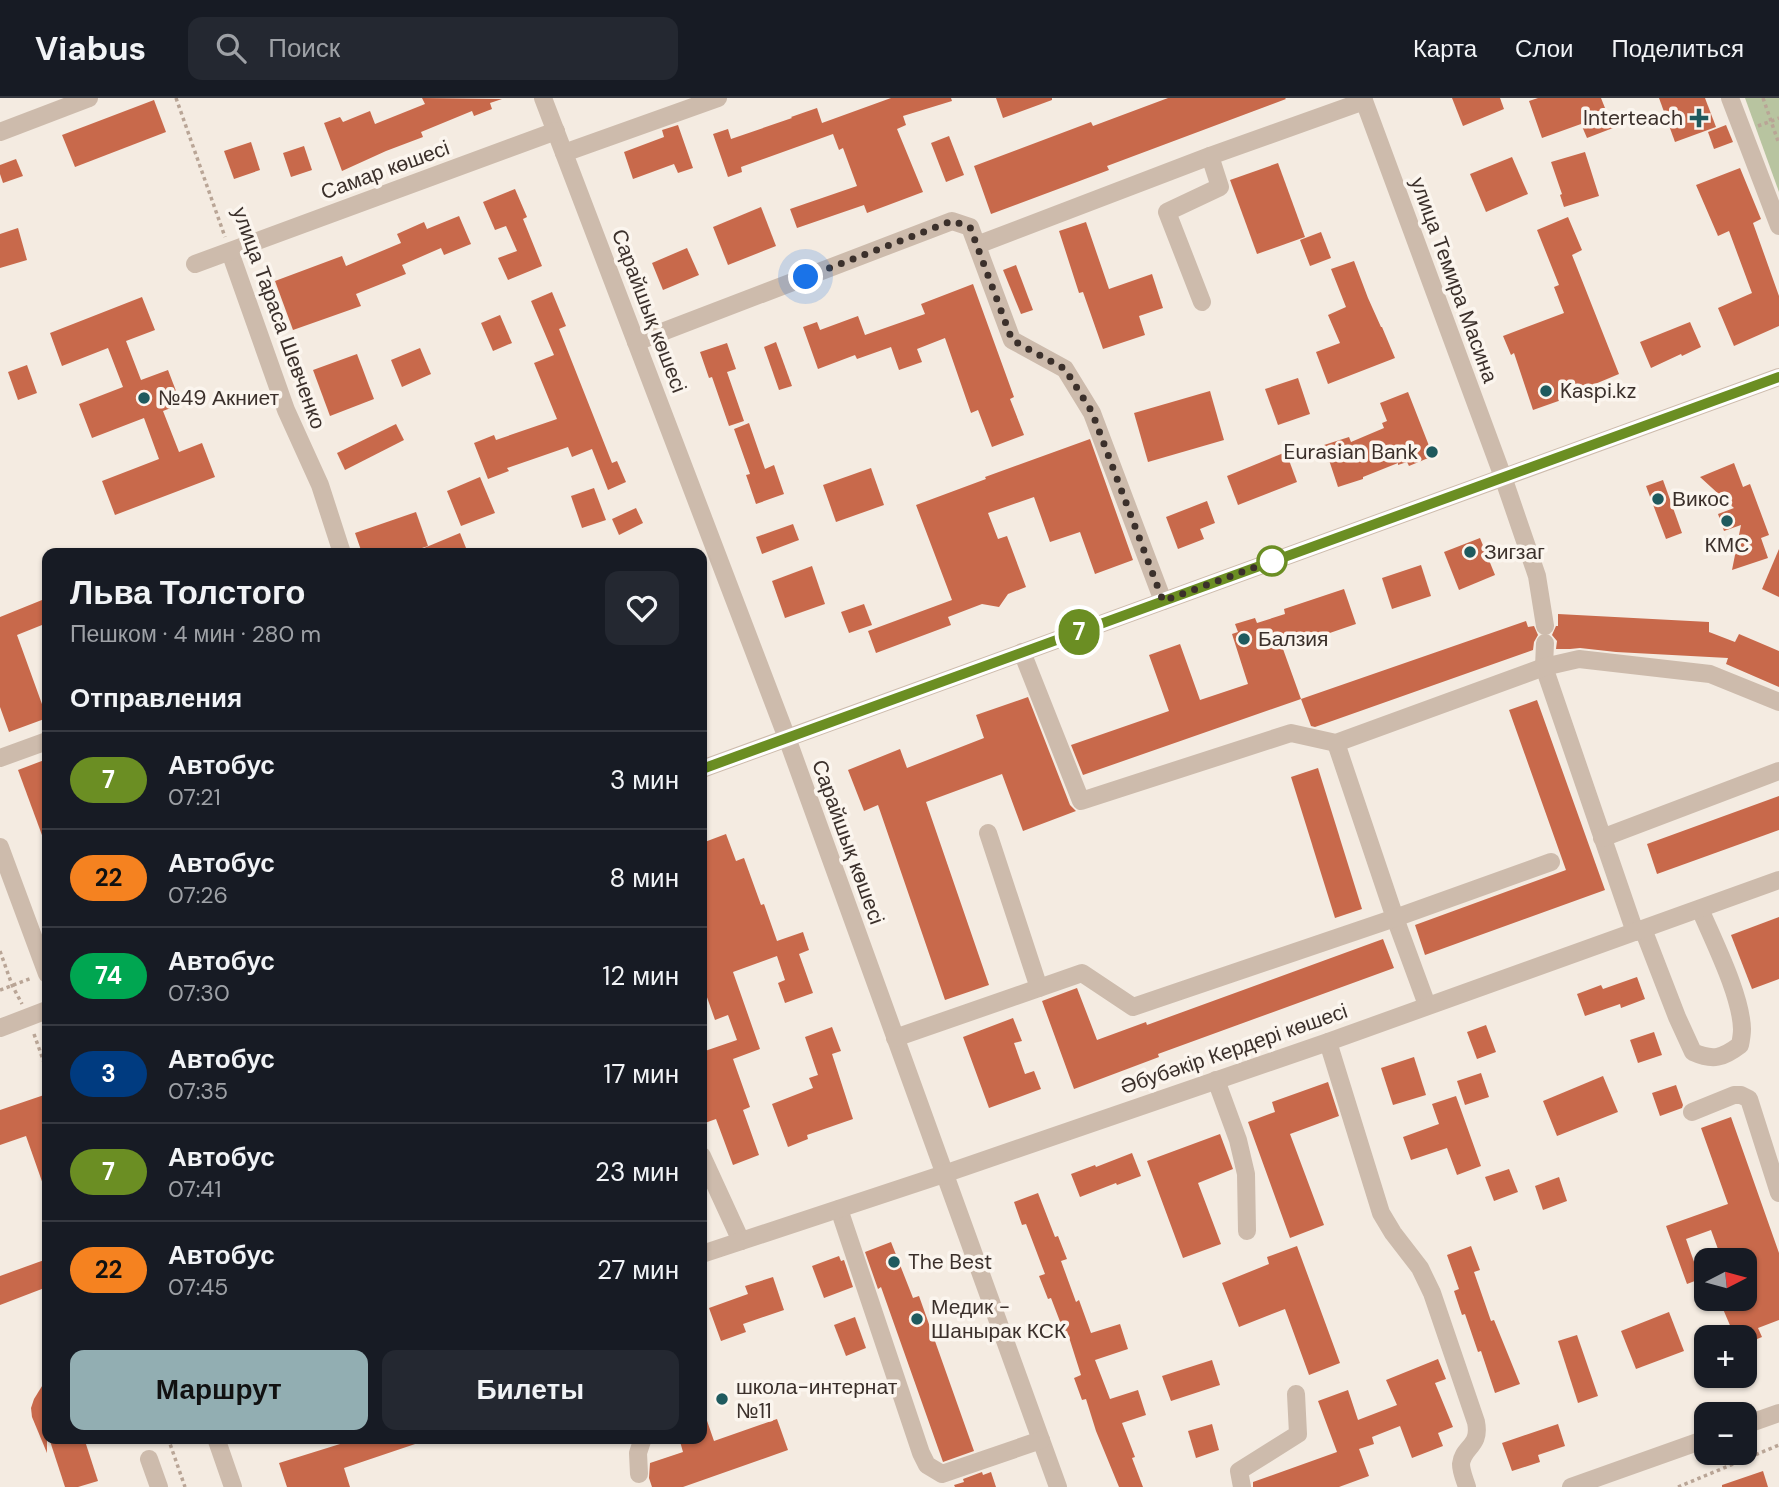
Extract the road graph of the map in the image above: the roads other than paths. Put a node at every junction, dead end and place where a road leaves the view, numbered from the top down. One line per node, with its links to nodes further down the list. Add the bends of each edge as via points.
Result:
1 (89, 98): 7 (street)
2 (543, 98): 6 (street, Сарайшық көшесі)
3 (718, 98): 8 (street)
4 (1730, 98): 10 (street)
5 (1363, 99): 9 (street); 17 (street, улица Темира Масина)
6 (556, 131): 8 (street, Сарайшық көшесі); 12 (street, Самар көшесі)
7 (0, 132)
8 (564, 153): 15 (street, Сарайшық көшесі)
9 (1210, 156): 11 (street); 14 (street, via 1220,187 1167,212)
10 (1779, 226)
11 (977, 245): 15 (street, via 970,227 952,221); 19 (street, via 1012,340 1065,369 1092,412)
12 (230, 253): 13 (street, Самар көшесі); 18 (street, улица Тараса Шевченко)
13 (195, 264)
14 (1202, 302)
15 (636, 342): 23 (street, Сарайшық көшесі)
16 (1779, 377): 17 (street)
17 (1503, 477): 19 (street); 21 (street, улица Темира Масина, via 1536,576 1545,634)
18 (340, 548)
19 (1163, 601): 20 (street)
20 (1022, 652): 23 (street); 25 (street, via 1081,801 1291,733)
21 (1544, 667): 22 (street, via 1579,659 1710,674); 25 (street); 30 (street)
22 (1779, 702)
23 (787, 738): 27 (street); 42 (street, Сарайшық көшесі)
24 (42, 743): 26 (street)
25 (1336, 743): 35 (street)
26 (0, 758)
27 (707, 767)
28 (1779, 771): 30 (street)
29 (988, 833): 38 (street)
30 (1602, 838): 36 (street)
31 (0, 847): 37 (street)
32 (1551, 862): 35 (street)
33 (1779, 880): 34 (street, Әбубәкір Кердері көшесі)
34 (1700, 909): 36 (street, Әбубәкір Кердері көшесі); 36 (street, via 1741,1017 1740,1045 1727,1055 1707,1058 1693,1052)
35 (1395, 918): 38 (street, via 1133,1007 1082,973); 39 (street)
36 (1639, 930): 39 (street, Әбубәкір Кердері көшесі)
37 (42, 960)
38 (1039, 988): 42 (street)
39 (1427, 1005): 43 (street, Әбубәкір Кердері көшесі)
40 (42, 1012): 41 (street)
41 (0, 1028)
42 (895, 1038): 47 (street, Сарайшық көшесі)
43 (1328, 1042): 44 (street, Әбубәкір Кердері көшесі); 66 (street, via 1381,1213 1432,1293 1476,1422 1476,1440 1461,1464)
44 (1216, 1080): 47 (street, Әбубәкір Кердері көшесі); 50 (street, via 1246,1174)
45 (1692, 1112): 48 (street, via 1734,1095 1749,1099)
46 (707, 1167): 51 (street)
47 (944, 1174): 49 (street, Әбубәкір Кердері көшесі); 56 (street, Сарайшық көшесі)
48 (1779, 1193)
49 (839, 1209): 51 (street, Әбубәкір Кердері көшесі); 56 (street, via 927,1465 942,1474)
50 (1247, 1231)
51 (741, 1241): 52 (street, Әбубәкір Кердері көшесі)
52 (707, 1252)
53 (1296, 1394): 65 (street, via 1298,1434 1239,1471)
54 (1779, 1413): 55 (street)
55 (1757, 1421)
56 (1041, 1440): 64 (street, Сарайшық көшесі)
57 (1694, 1443): 67 (street)
58 (218, 1444): 63 (street)
59 (641, 1444): 61 (street)
60 (149, 1459): 62 (street)
61 (639, 1474)
62 (159, 1487)
63 (233, 1487)
64 (1058, 1487)
65 (1242, 1487)
66 (1467, 1487)
67 (1571, 1487)

